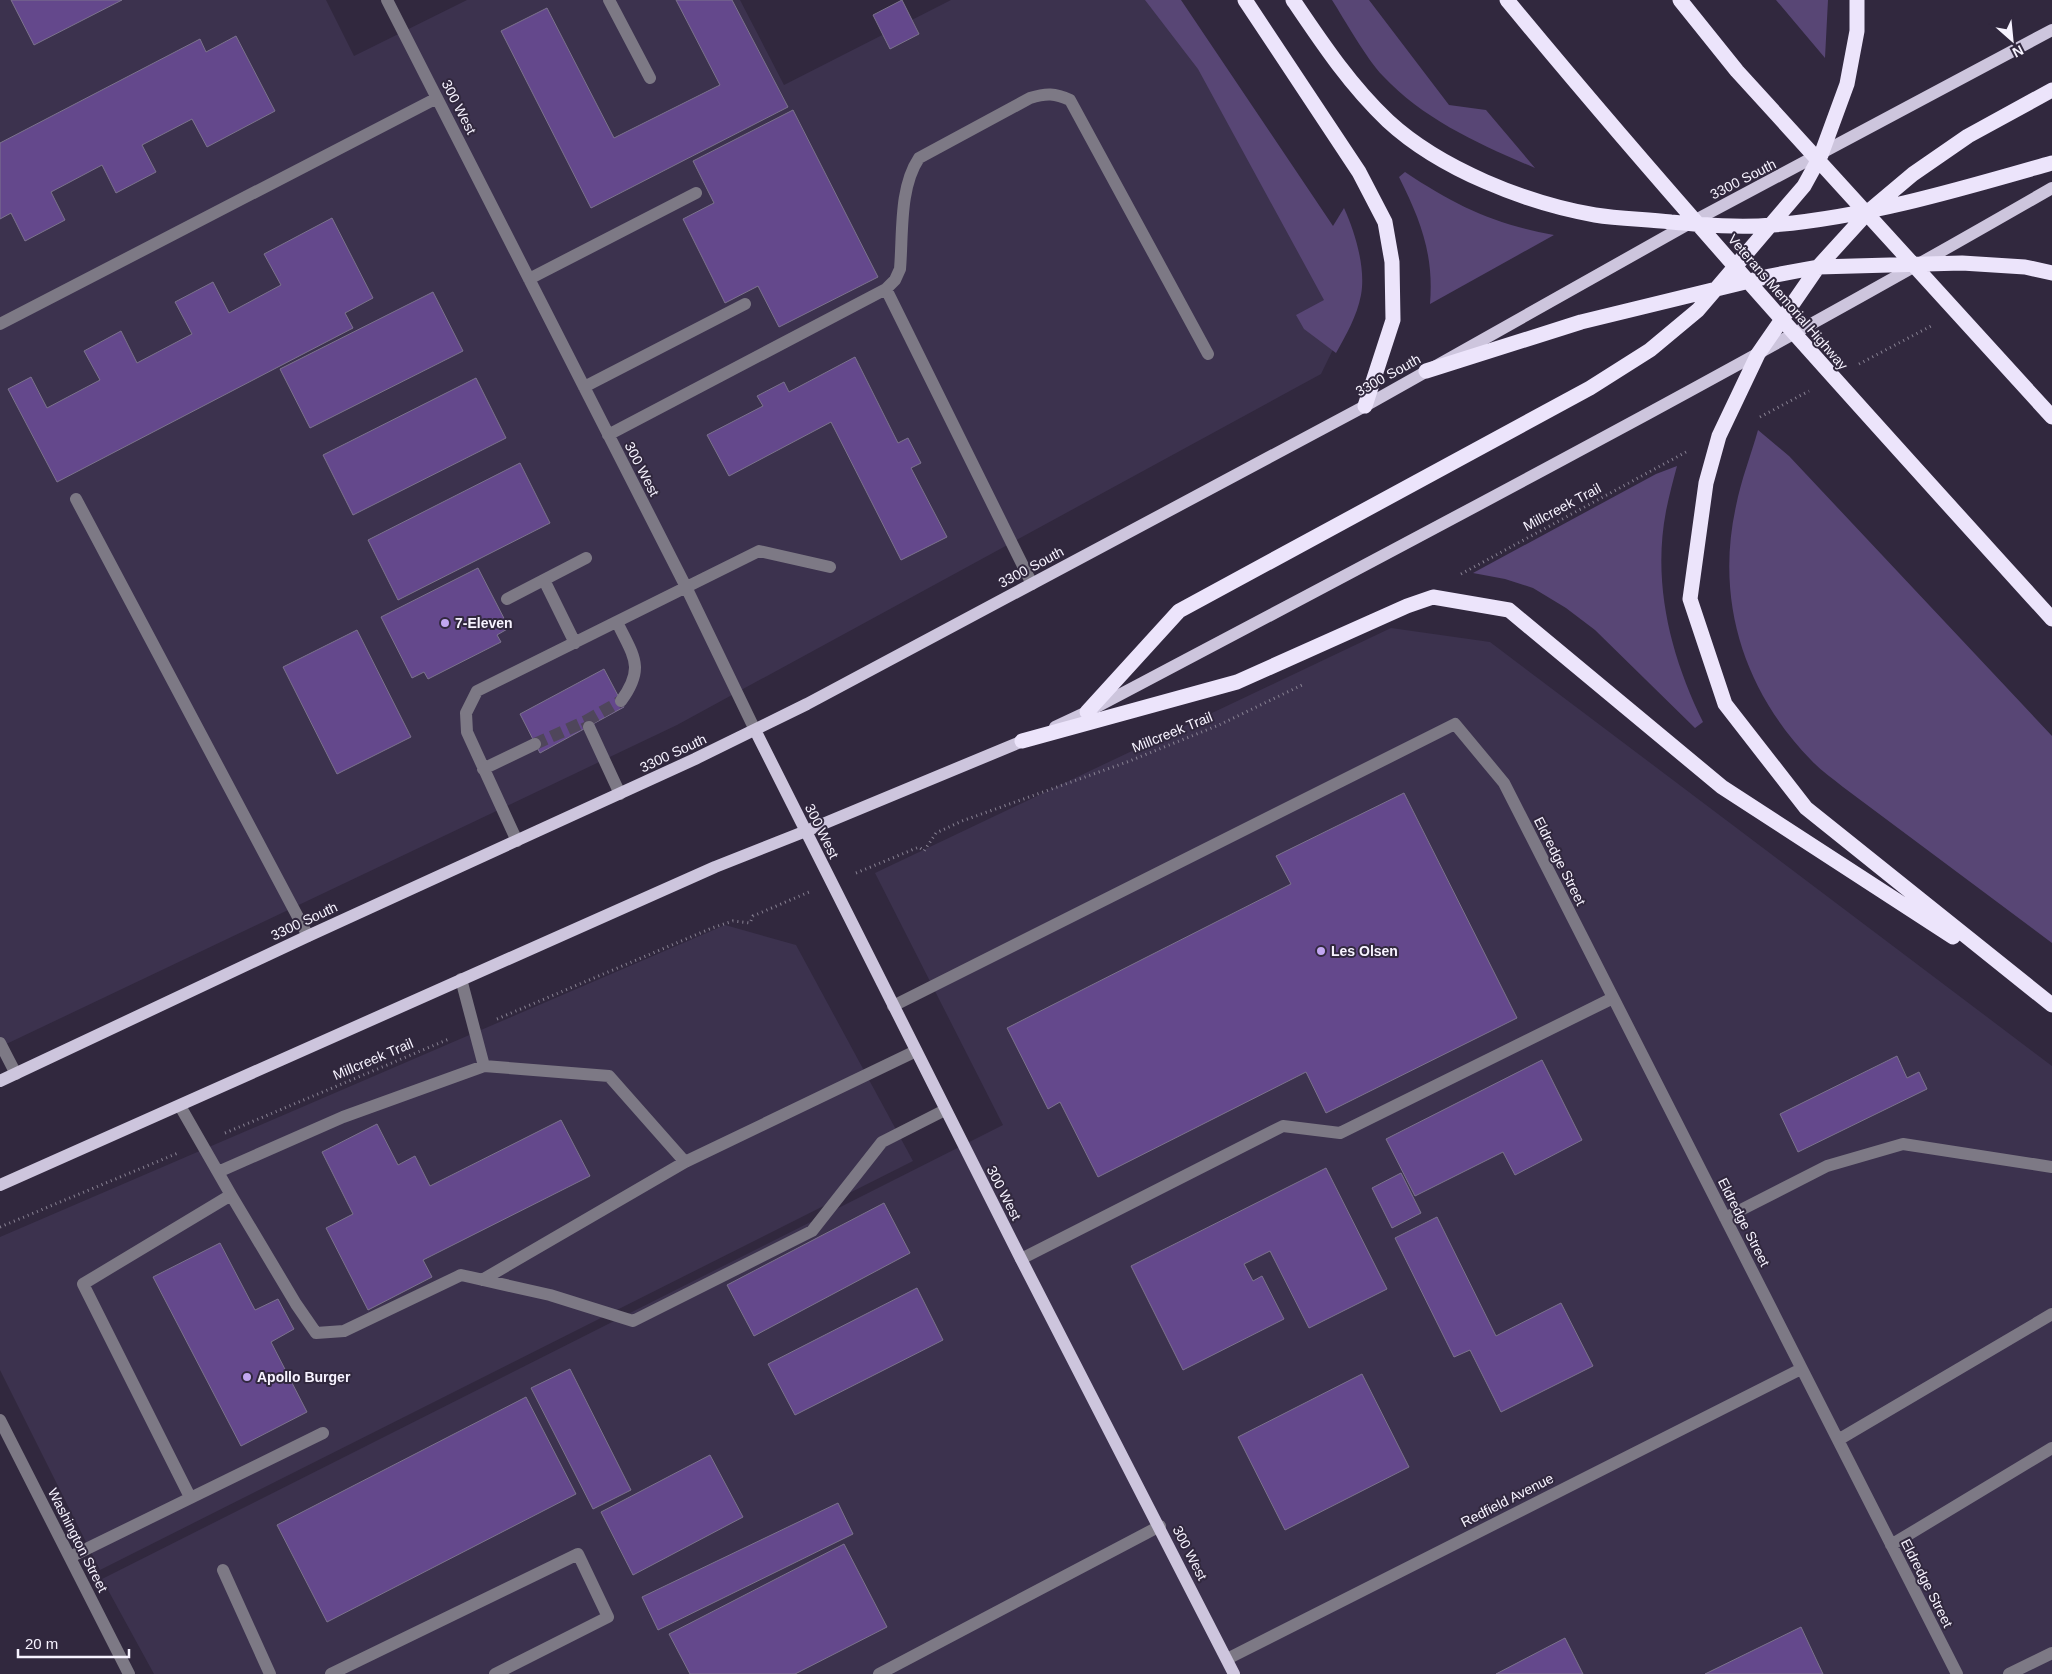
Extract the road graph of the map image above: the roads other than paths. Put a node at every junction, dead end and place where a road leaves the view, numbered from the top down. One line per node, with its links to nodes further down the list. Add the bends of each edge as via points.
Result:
1 (387, 0): 11 (street, 300 West)
2 (609, 0): 9 (street)
3 (1245, 0): 31 (highway, via 1359,172 1385,222 1392,262 1393,320)
4 (1293, 0): 17 (highway, via 1352,83 1388,121 1442,160 1505,190 1563,208 1598,215)
5 (1507, 0): 41 (highway, Veterans Memorial Highway, via 1610,124)
6 (1680, 0): 32 (highway, via 1737,71)
7 (1857, 0): 12 (highway, via 1857,31 1850,71)
8 (2052, 30): 12 (main road, 3300 South)
9 (650, 78)
10 (2052, 90): 16 (highway, via 1943,152)
11 (437, 98): 22 (street, 300 West); 26 (street)
12 (1821, 155): 17 (main road, 3300 South); 18 (highway, via 1804,186)
13 (2052, 163): 16 (highway)
14 (2052, 188): 19 (main road)
15 (696, 193): 22 (street)
16 (1869, 211): 18 (highway); 20 (highway)
17 (1690, 223): 18 (highway); 29 (main road, 3300 South)
18 (1772, 225): 24 (highway)
19 (1922, 264): 20 (highway); 21 (highway, via 1996,264); 28 (main road)
20 (1818, 267): 24 (highway); 28 (highway)
21 (2052, 273)
22 (529, 279): 30 (street, 300 West)
23 (886, 289): 27 (street, via 900,269 906,194 910,172 919,158 1030,98 1058,94 1070,100); 33 (street); 38 (street)
24 (1716, 289): 29 (highway, via 1581,322); 45 (highway, via 1675,331 1590,388 1179,611)
25 (745, 304): 30 (street)
26 (0, 324)
27 (1208, 354)
28 (1758, 354): 45 (main road); 56 (highway, via 1719,436 1713,457 1706,483 1690,600 1725,704 1806,808)
29 (1426, 371): 31 (main road, 3300 South)
30 (584, 387): 33 (street, 300 West)
31 (1365, 406): 38 (main road, 3300 South)
32 (2052, 417)
33 (608, 435): 39 (street, 300 West)
34 (76, 499): 54 (street)
35 (586, 558): 37 (street)
36 (830, 567): 39 (street, via 759,551)
37 (544, 580): 40 (street); 43 (street)
38 (1032, 584): 47 (main road, 3300 South)
39 (686, 587): 42 (street); 47 (street, 300 West)
40 (507, 599)
41 (2052, 619)
42 (617, 622): 43 (street); 44 (street, via 636,662 633,684)
43 (575, 642): 50 (street, via 478,691 466,713 467,732)
44 (621, 701)
45 (1087, 712): 48 (main road)
46 (589, 727): 51 (street)
47 (755, 730): 51 (main road, 3300 South); 52 (main road, 300 West)
48 (1022, 741): 52 (main road); 56 (highway, via 1237,682 1433,597 1509,610 1722,787)
49 (535, 744): 50 (street)
50 (483, 769): 53 (street)
51 (620, 794): 53 (main road, 3300 South)
52 (806, 831): 55 (main road, via 714,867); 59 (main road, 300 West)
53 (517, 841): 54 (main road, 3300 South)
54 (308, 936): 63 (main road, 3300 South)
55 (461, 979): 62 (street); 66 (main road)
56 (2024, 984): 58 (highway)
57 (1613, 998): 59 (street, Eldredge Street, via 1504,783 1455,724); 73 (street, Eldredge Street); 74 (street, via 1340,1133 1283,1126)
58 (2052, 1005)
59 (893, 1006): 61 (main road, 300 West)
60 (0, 1042): 63 (street)
61 (916, 1051): 67 (main road, 300 West); 68 (street)
62 (484, 1066): 68 (street, via 609,1076); 70 (street, via 343,1117)
63 (16, 1074): 64 (main road, 3300 South); 65 (main road)
64 (0, 1081)
65 (0, 1089)
66 (180, 1106): 70 (street); 71 (main road)
67 (946, 1110): 74 (main road, 300 West); 75 (street, via 882,1142 812,1232 633,1321 550,1295)
68 (685, 1162): 75 (street)
69 (2052, 1167): 73 (street, via 1903,1144 1827,1166)
70 (218, 1172): 72 (street)
71 (0, 1184)
72 (231, 1195): 75 (street, via 316,1333 344,1331 461,1275); 83 (street, via 84,1284)
73 (1725, 1218): 77 (street, Eldredge Street)
74 (1021, 1259): 84 (main road, 300 West)
75 (482, 1280)
76 (2052, 1314): 81 (street)
77 (1802, 1369): 81 (street, Eldredge Street); 89 (street, Redfield Avenue)
78 (0, 1420): 80 (street, Washington Street)
79 (323, 1433): 83 (street)
80 (4, 1440): 86 (street, Washington Street)
81 (1838, 1440): 85 (street, Eldredge Street)
82 (2052, 1448): 85 (street)
83 (190, 1497): 86 (street)
84 (1160, 1526): 89 (main road, 300 West); 94 (street)
85 (1891, 1545): 96 (street, Eldredge Street)
86 (70, 1557): 90 (street, Washington Street)
87 (223, 1570): 91 (street)
88 (2052, 1653): 97 (street)
89 (1227, 1659): 95 (main road, 300 West)
90 (129, 1674)
91 (270, 1674)
92 (331, 1674): 93 (street, via 578,1554 608,1617)
93 (495, 1674)
94 (879, 1674)
95 (1234, 1674)
96 (1956, 1674)
97 (2008, 1674)

